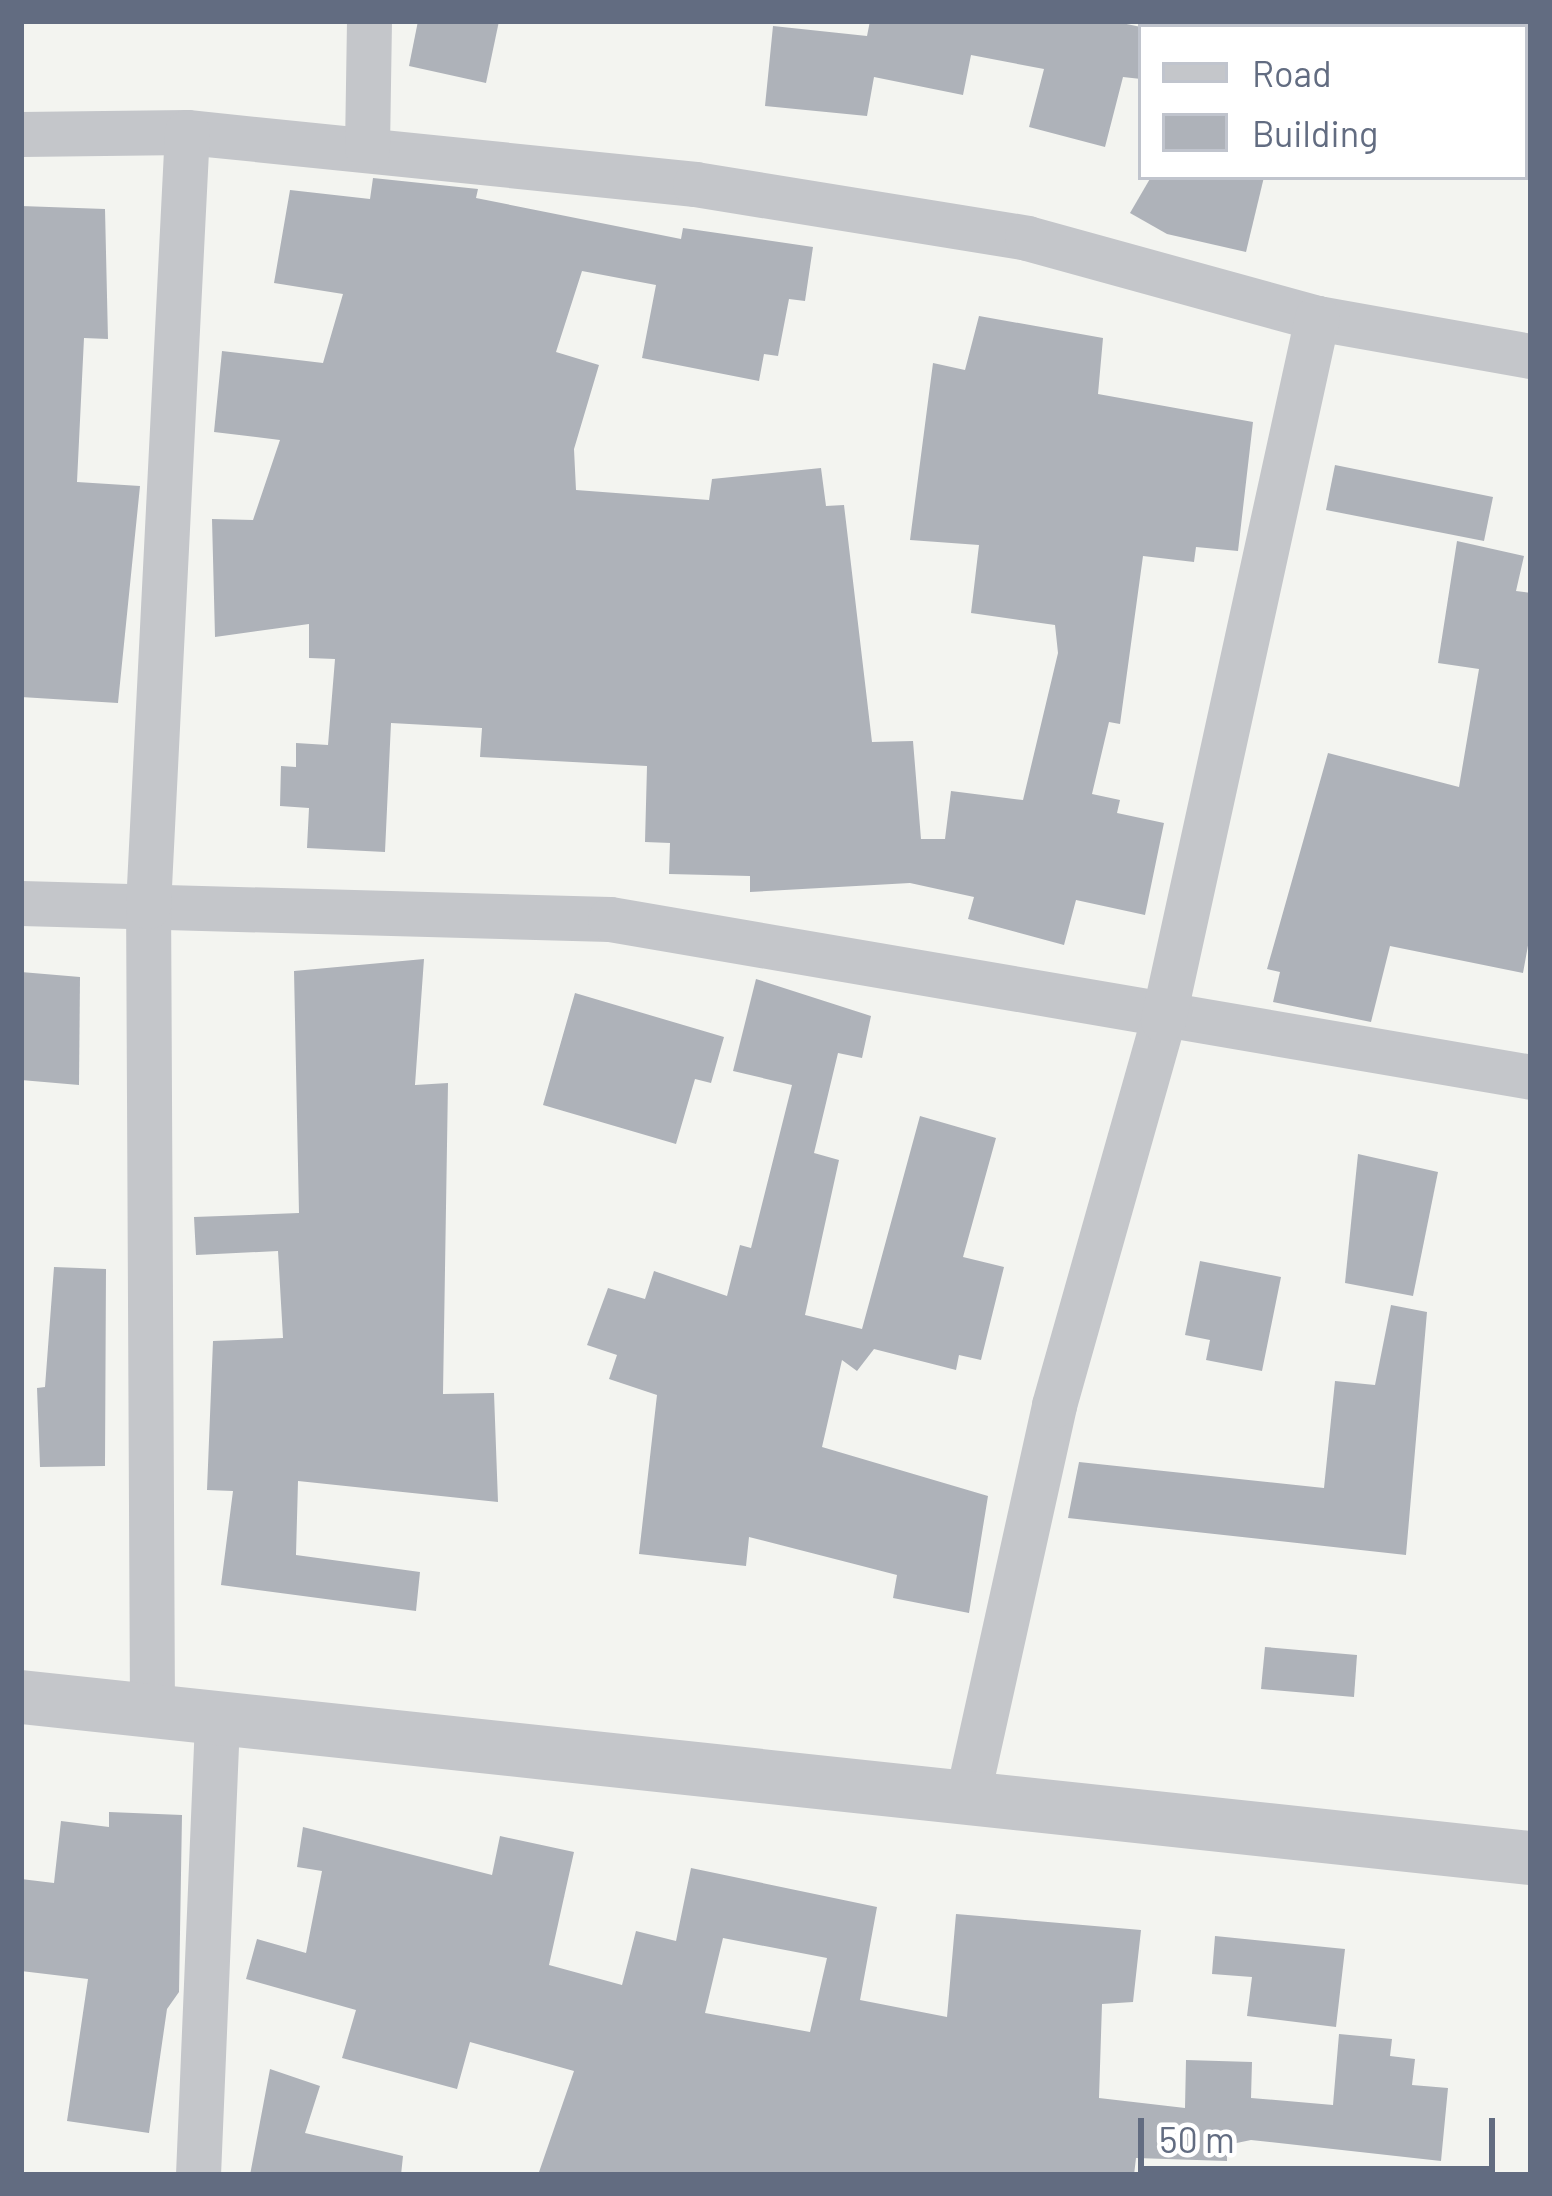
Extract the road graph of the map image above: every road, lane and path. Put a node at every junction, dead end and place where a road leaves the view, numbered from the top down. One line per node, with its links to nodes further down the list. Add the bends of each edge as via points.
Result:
1 (369, 21): 4 (street)
2 (187, 132): 3 (street); 4 (street); 8 (street)
3 (21, 134)
4 (367, 148): 5 (street, via 695,184 964,227)
5 (1317, 318): 6 (street); 9 (street)
6 (1531, 356)
7 (21, 903): 8 (street)
8 (148, 906): 9 (street, via 610,919); 12 (street)
9 (1163, 1020): 10 (street); 14 (street, via 1054,1405)
10 (1531, 1077)
11 (21, 1696): 12 (street)
12 (152, 1712): 13 (street)
13 (218, 1721): 14 (street); 16 (street)
14 (967, 1798): 15 (street)
15 (1531, 1858)
16 (198, 2175)

